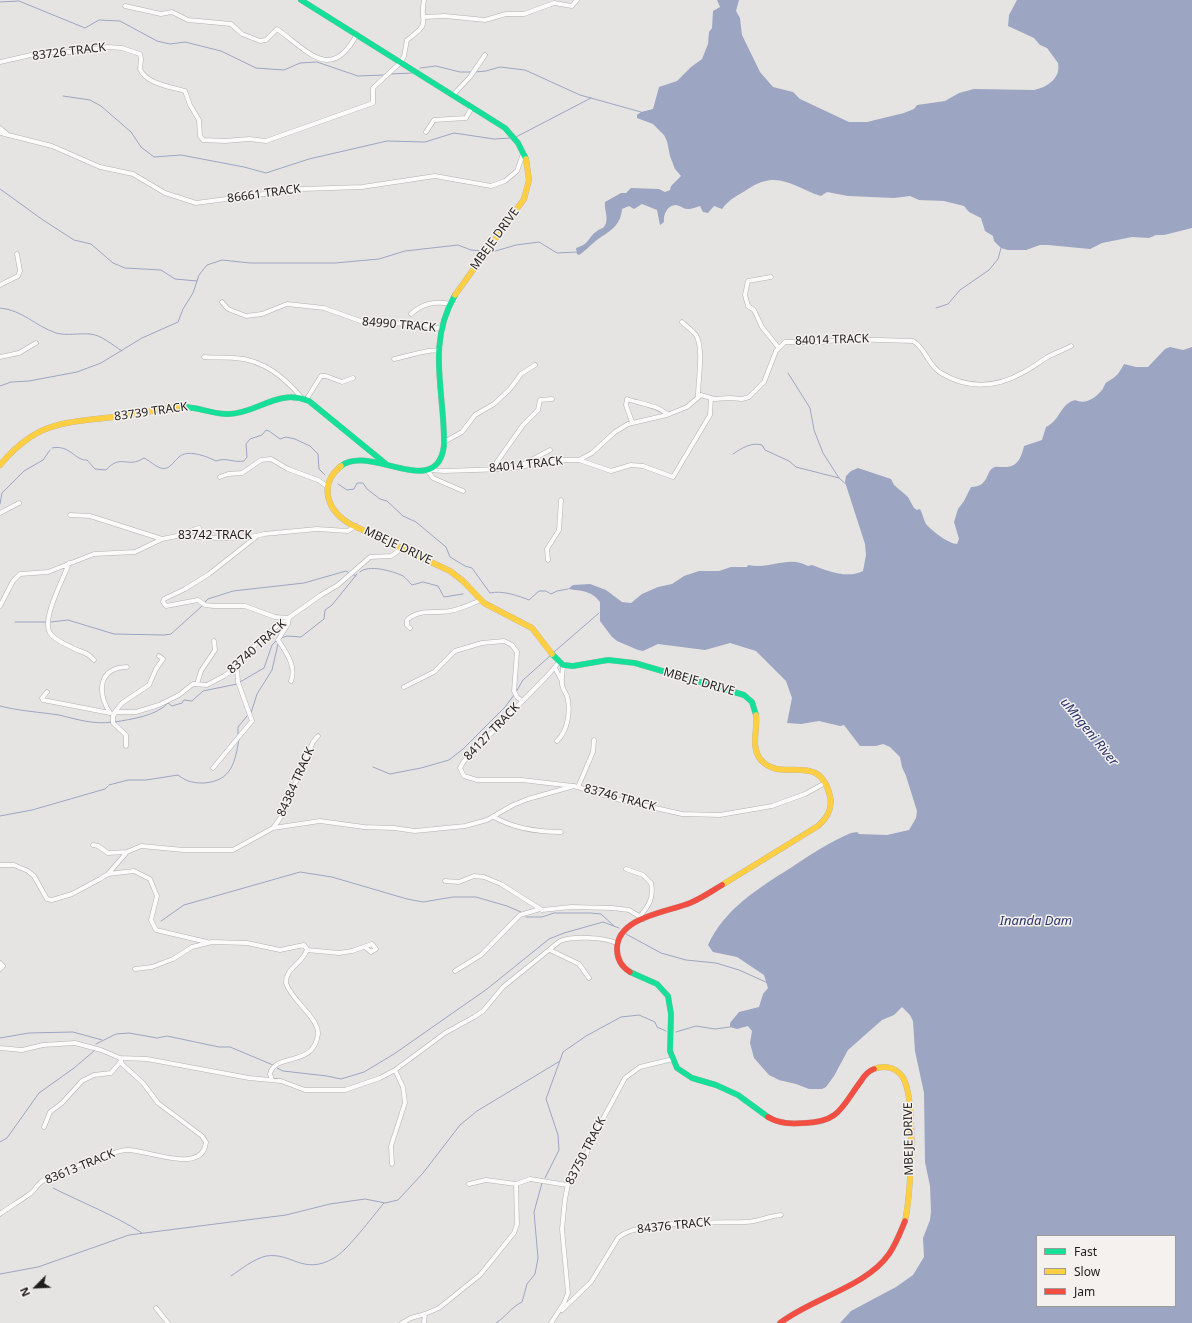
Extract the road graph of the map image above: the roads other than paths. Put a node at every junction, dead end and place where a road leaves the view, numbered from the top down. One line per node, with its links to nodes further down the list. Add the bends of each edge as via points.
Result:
1 (301, 0): 6 (street, MBEJE DRIVE)
2 (577, 0): 5 (street, via 572,6 554,3 524,14 506,14 485,20)
3 (423, 1): 5 (street)
4 (125, 6): 6 (street, via 161,14 172,12 188,20 231,24 242,34 260,41 266,40 277,29 311,55 324,60 333,59 347,49)
5 (424, 17): 9 (street, via 420,30 406,42)
6 (357, 34): 9 (street, MBEJE DRIVE)
7 (485, 55): 10 (street, via 470,77)
8 (0, 62): 9 (street, 83726 TRACK, via 44,52 118,47 138,53 141,59 140,69 144,75 185,91 199,120 201,138 212,141 266,141 370,105 373,102 372,91 375,85)
9 (401, 62): 10 (street, MBEJE DRIVE)
10 (453, 95): 11 (street, MBEJE DRIVE)
11 (472, 107): 13 (street, via 466,118 434,120); 16 (street, MBEJE DRIVE, via 512,134)
12 (0, 128): 15 (street)
13 (426, 132)
14 (0, 133): 15 (street, 86661 TRACK)
15 (8, 135): 16 (street, 86661 TRACK, via 52,146 100,167 133,174 165,193 196,202 302,188 362,187 435,176 491,186 505,181 517,171)
16 (523, 154): 21 (street, MBEJE DRIVE, via 529,170 529,183 521,204)
17 (16, 254): 19 (street, via 20,271 18,276)
18 (771, 277): 27 (street, via 748,281 745,295 748,306 754,310 762,327)
19 (0, 285)
20 (222, 302): 24 (street, 84990 TRACK, via 228,310 246,316 262,314 287,304 324,308 366,324 418,324)
21 (451, 304): 22 (street, via 429,303); 24 (street, MBEJE DRIVE)
22 (411, 314)
23 (682, 322): 34 (street, via 698,340)
24 (442, 329): 28 (street, MBEJE DRIVE)
25 (36, 343): 29 (street, via 19,353)
26 (1071, 346): 27 (street, 84014 TRACK, via 1052,354 1008,381 986,386 960,382 942,374 934,368 920,346 913,342 841,339 825,342 785,342)
27 (778, 347): 35 (street, 84014 TRACK, via 767,376 753,394 742,399)
28 (439, 350): 31 (street, via 433,349); 40 (street, MBEJE DRIVE)
29 (0, 357)
30 (204, 358): 36 (street, via 234,358 256,362 287,381)
31 (394, 359)
32 (534, 365): 40 (street, via 521,374 494,404 475,415 462,432)
33 (353, 378): 36 (street, via 342,382 321,376)
34 (698, 396): 35 (street, 84014 TRACK, via 705,395); 38 (street, 84014 TRACK, via 687,406)
35 (711, 398): 42 (street, via 710,415 673,477 643,466 631,465 611,471)
36 (304, 399): 43 (street); 44 (street, 83739 TRACK, via 277,399 231,414 185,406 59,424 27,437 11,450)
37 (552, 399): 46 (street, via 540,400 538,410 523,425)
38 (667, 415): 39 (street, 84014 TRACK); 39 (street, via 658,408 627,399 626,405)
39 (632, 422): 42 (street, 84014 TRACK, via 615,432 592,454)
40 (444, 442): 47 (street, MBEJE DRIVE, via 440,459)
41 (550, 450): 45 (street)
42 (579, 460): 45 (street, 84014 TRACK)
43 (386, 464): 47 (street, via 411,471); 49 (street, via 364,460 348,462 336,470)
44 (0, 465)
45 (518, 467): 46 (street, 84014 TRACK)
46 (492, 469): 47 (street, 84014 TRACK)
47 (428, 470): 50 (street, via 433,478)
48 (220, 477): 49 (street, via 242,474 262,460 272,459)
49 (328, 487): 55 (street, MBEJE DRIVE, via 328,498 334,511)
50 (463, 491)
51 (561, 500): 61 (street, via 559,530 548,549)
52 (19, 503): 53 (street)
53 (0, 512)
54 (70, 514): 59 (street, via 90,516)
55 (356, 526): 58 (street, 83742 TRACK, via 348,532 316,529); 60 (street, MBEJE DRIVE)
56 (177, 536): 57 (street, 83742 TRACK); 57 (street, via 199,528 200,531); 59 (street, 83742 TRACK)
57 (195, 536): 58 (street, 83742 TRACK)
58 (256, 537): 65 (street, via 209,574 164,599 164,604 166,606 198,600 205,605 245,606 275,617)
59 (162, 539): 62 (street, 83742 TRACK, via 135,552 94,554)
60 (400, 547): 63 (street, MBEJE DRIVE, via 450,571 463,580); 65 (street, 83740 TRACK, via 391,556 370,557 338,586)
61 (548, 560)
62 (68, 564): 64 (street, 83742 TRACK, via 48,572 20,574 13,581); 69 (street, via 50,608 48,629 52,636 72,648 80,649)
63 (481, 600): 66 (street, via 451,611 429,611 412,616 406,622); 70 (street, MBEJE DRIVE, via 532,628)
64 (0, 606)
65 (289, 618): 72 (street, 83740 TRACK, via 256,644); 74 (street, via 278,640 285,648 291,664)
66 (410, 628)
67 (214, 641): 76 (street, via 215,650 201,671)
68 (159, 656): 80 (street, via 163,659 148,685 122,703)
69 (94, 660)
70 (561, 663): 73 (street, 84127 TRACK); 75 (street); 86 (street, MBEJE DRIVE, via 580,665 608,660 635,663 744,695 752,702 757,713 756,749 760,760 772,768 809,770)
71 (127, 667): 80 (street, via 111,671 101,689 104,703)
72 (237, 667): 76 (street, 83740 TRACK, via 211,684); 85 (street, via 238,682 252,722)
73 (555, 668): 75 (street); 79 (street, 84127 TRACK)
74 (291, 681)
75 (562, 682): 83 (street, via 568,710 565,729)
76 (197, 684): 80 (street, 83740 TRACK, via 190,685 175,697 145,710)
77 (404, 688): 79 (street, via 434,672 455,651 476,644 504,641 512,645 517,652 514,691)
78 (47, 692): 80 (street, 83740 TRACK, via 42,696 43,700)
79 (522, 701): 87 (street, 84127 TRACK, via 464,761 460,768 462,774 477,780 517,779)
80 (112, 714): 84 (street, via 115,726 126,735)
81 (318, 736): 89 (street, 84384 TRACK, via 313,742 282,817)
82 (594, 740): 87 (street, via 593,752)
83 (557, 741)
84 (126, 746)
85 (213, 768)
86 (825, 783): 87 (street, 83746 TRACK, via 805,794 765,808 707,816 685,815 620,800); 98 (street, via 830,798 829,812 818,826 697,900)
87 (576, 786): 88 (street, 83746 TRACK, via 528,799)
88 (494, 817): 89 (street, 83746 TRACK, via 474,824 415,831 328,821); 90 (street, via 530,830)
89 (273, 828): 92 (street, 83746 TRACK, via 233,850 184,850 146,846 133,848)
90 (561, 832)
91 (93, 845): 92 (street, 83746 TRACK, via 108,853)
92 (127, 852): 95 (street)
93 (0, 865): 95 (street, via 14,865 28,871 34,876 47,899 52,900 76,893)
94 (626, 869): 98 (street, via 642,875 651,883 649,905)
95 (108, 874): 99 (street, via 134,871 150,879 157,896 151,920 156,930)
96 (445, 881): 97 (street, via 460,882 474,876 489,878)
97 (540, 909): 98 (street, via 612,908 628,910); 107 (street, via 520,915 476,959)
98 (642, 917): 100 (street, via 629,926)
99 (210, 943): 102 (street, via 247,943 280,950 303,945); 106 (street, via 192,947 173,960)
100 (616, 943): 103 (street, via 605,940 567,939 560,941); 110 (street, via 618,958 624,968 657,984 668,996 671,1017 670,1050)
101 (365, 947): 102 (street, via 339,953)
102 (307, 950): 113 (street, via 287,975 286,983 293,998 315,1023 318,1036 309,1052 298,1058 281,1061 272,1069)
103 (550, 950): 108 (street, via 579,964); 112 (street, via 503,987 483,1011 445,1033)
104 (0, 963): 105 (street, via 3,966)
105 (0, 969)
106 (135, 969)
107 (455, 971)
108 (589, 978)
109 (0, 1048): 111 (street, via 22,1050 43,1045 75,1043 101,1050)
110 (673, 1059): 118 (street, 83750 TRACK, via 640,1067 625,1078 591,1141 586,1156); 128 (street, MBEJE DRIVE, via 678,1068 686,1074 733,1092 771,1118 787,1123 807,1123 833,1118 846,1106 863,1077 875,1069 890,1068 899,1073 904,1080 910,1114 910,1187 900,1236 891,1252 872,1272)
111 (120, 1060): 113 (street, via 147,1059 248,1078); 114 (street, via 111,1073 94,1075 82,1081 50,1112); 119 (street, 83613 TRACK, via 143,1083 158,1103 205,1139 204,1151 191,1159 130,1150 110,1154 43,1181 29,1195)
112 (395, 1070): 113 (street, via 360,1086 339,1091 305,1090); 115 (street, via 403,1087 405,1103 391,1146)
113 (272, 1080)
114 (44, 1127)
115 (392, 1164)
116 (469, 1184): 117 (street, via 486,1180)
117 (516, 1184): 118 (street, via 534,1179); 123 (street, via 517,1224 514,1233 491,1264 457,1295)
118 (567, 1185): 122 (street, 83750 TRACK, via 562,1229 568,1293)
119 (0, 1214)
120 (781, 1215): 122 (street, 84376 TRACK, via 747,1222 704,1222 624,1233 618,1238 591,1282)
121 (156, 1308): 124 (street)
122 (558, 1313): 127 (street, 83750 TRACK)
123 (425, 1314): 125 (street); 126 (street)
124 (168, 1323)
125 (402, 1323)
126 (424, 1323)
127 (551, 1323)
128 (780, 1323)

